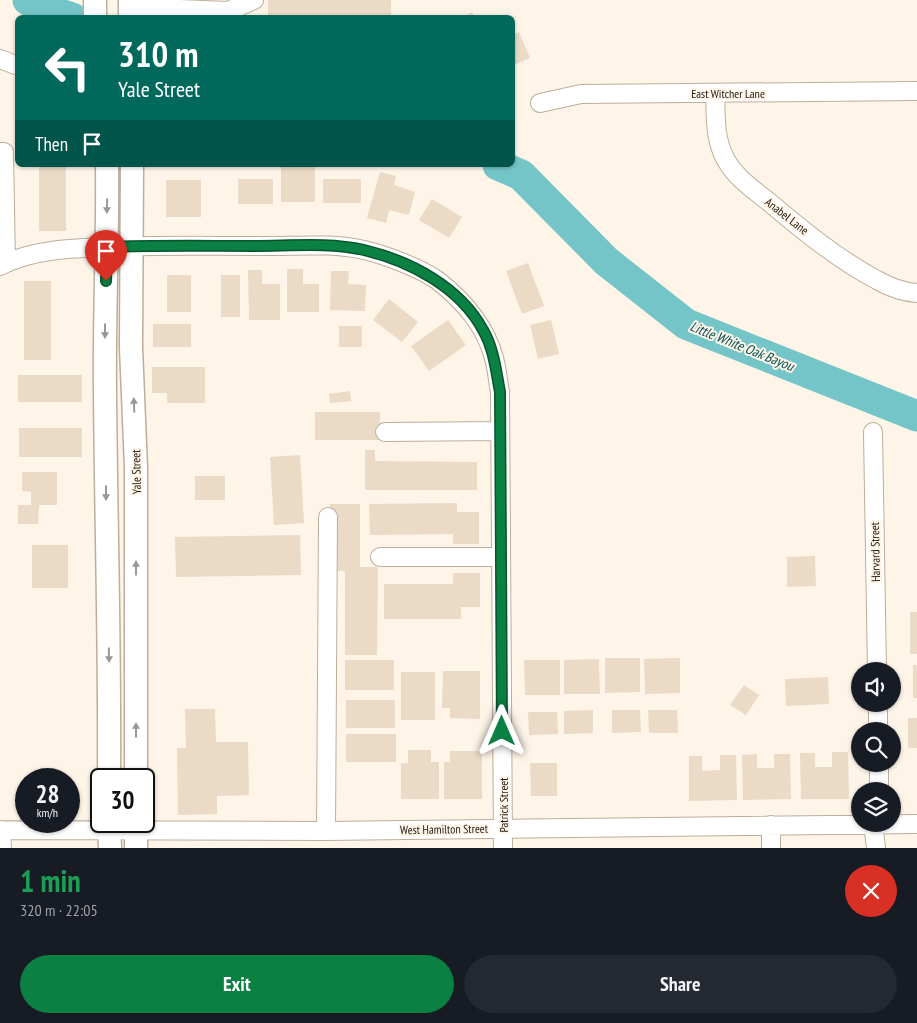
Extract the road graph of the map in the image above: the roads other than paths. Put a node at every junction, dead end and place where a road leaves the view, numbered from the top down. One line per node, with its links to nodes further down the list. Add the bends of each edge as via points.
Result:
1 (254, 0): 3 (street)
2 (130, 10): 3 (street)
3 (231, 14)
4 (0, 59): 5 (street)
5 (15, 65)
6 (917, 91): 7 (street, East Witcher Lane)
7 (715, 92): 8 (street, East Witcher Lane, via 582,94); 15 (street, Anabel Lane, via 718,141 737,176 797,226 878,281)
8 (540, 103)
9 (0, 152): 14 (street, via 4,152)
10 (107, 167): 13 (main road, one-way to 13)
11 (132, 167): 12 (main road, Yale Street)
12 (130, 246): 13 (street, Patrick Street); 16 (street, Patrick Street, via 363,250 393,258 436,279 467,306 484,330 498,383); 21 (main road, Yale Street, one-way to 12)
13 (107, 247): 14 (street, Patrick Street, via 51,252); 20 (main road, one-way to 20)
14 (3, 265)
15 (917, 293)
16 (499, 431): 17 (street); 23 (street, Patrick Street)
17 (386, 432)
18 (873, 432): 24 (street, Harvard Street)
19 (328, 517): 33 (street)
20 (106, 538): 21 (main road); 25 (main road, one-way to 25)
21 (136, 538): 26 (main road, Yale Street, one-way to 21)
22 (380, 557): 23 (street)
23 (501, 557): 31 (street, Patrick Street)
24 (877, 662)
25 (110, 768)
26 (136, 768)
27 (851, 824): 30 (street, West Hamilton Street)
28 (901, 824): 29 (street, West Hamilton Street)
29 (917, 824)
30 (771, 825): 31 (street, West Hamilton Street); 39 (street)
31 (503, 828): 33 (street, West Hamilton Street); 38 (street, Patrick Street)
32 (0, 830): 34 (street, West Hamilton Street); 37 (street)
33 (326, 831): 36 (street, West Hamilton Street)
34 (90, 832)
35 (874, 832): 40 (street)
36 (155, 833)
37 (2, 848)
38 (503, 848)
39 (771, 848)
40 (876, 848)

